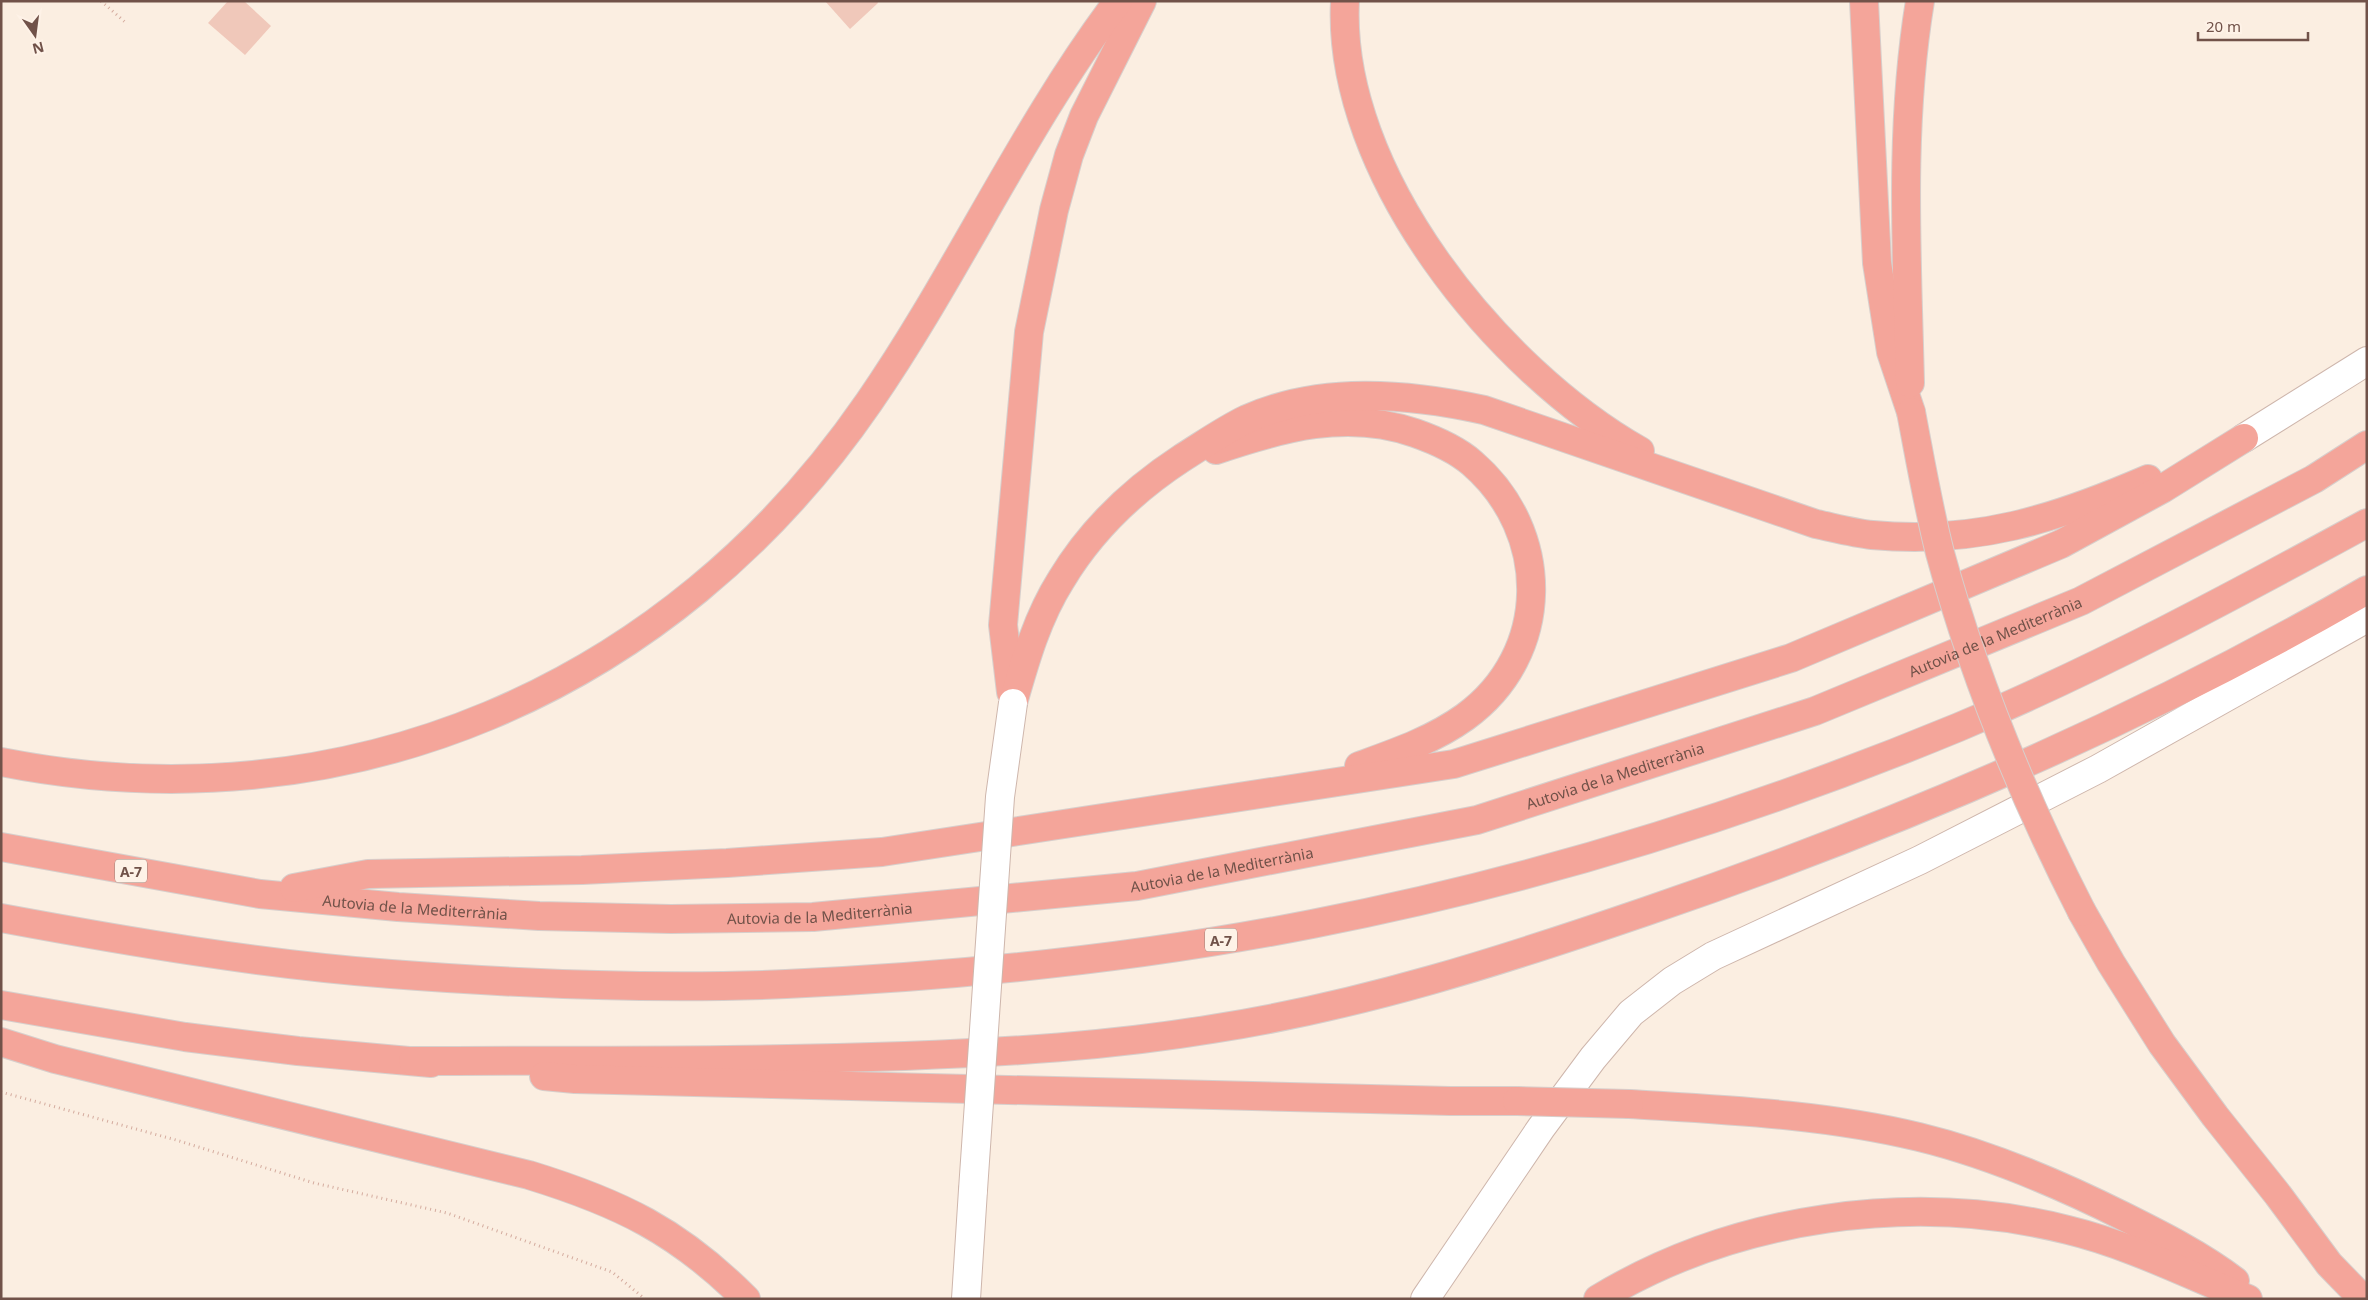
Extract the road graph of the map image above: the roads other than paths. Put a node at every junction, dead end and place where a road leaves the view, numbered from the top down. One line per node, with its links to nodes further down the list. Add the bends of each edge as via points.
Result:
1 (1118, 1): 16 (highway, via 1082,48 901,354 850,428 779,513 734,559 683,604 624,645 509,709 448,733 380,753 315,767 182,780 113,778)
2 (1142, 1): 15 (highway, via 1088,107 1069,155 1054,210 1029,332 1003,625)
3 (1346, 1): 11 (highway, via 1344,25 1354,94 1403,208 1447,276 1497,337 1557,393 1626,443)
4 (1864, 1): 7 (highway, via 1877,263 1891,352)
5 (1920, 1): 7 (highway, via 1906,130 1905,242)
6 (2367, 361): 8 (street)
7 (1911, 412): 32 (highway, bridge, via 1940,552 1973,660 2025,793 2082,912 2162,1044 2329,1264)
8 (2244, 438): 11 (highway, via 2052,517 1989,532 1920,537 1871,534 1816,524); 17 (highway, via 2162,489 2061,544 1792,658 1454,764)
9 (2367, 445): 19 (highway, Autovia de la Mediterrània / A-7, via 2314,479 2081,601 1815,711 1477,820 1137,886 813,917 671,919 538,916)
10 (1170, 466): 11 (highway, via 1246,420 1278,407 1354,396 1393,396 1437,400 1484,410); 15 (highway, via 1132,495 1101,526 1060,581 1027,655); 17 (highway, via 1271,432 1346,421 1382,425 1446,446 1471,462 1510,508 1530,566 1532,596 1529,625 1508,672 1466,717 1435,735)
11 (1689, 479)
12 (2367, 523): 22 (highway, A-7, via 2213,608 2055,684 1837,775 1706,822 1580,860 1314,924 1180,947 1052,964 912,977 780,984 510,982 385,974)
13 (2367, 590): 25 (highway, via 2207,677 2112,724 1872,828 1727,884 1562,940 1386,994 1213,1029 1114,1043 1002,1052 711,1060)
14 (2367, 618): 28 (street, via 2098,769 1920,860 1722,952 1672,981 1631,1013 1593,1058 1541,1128)
15 (1013, 703): 27 (street, bridge, via 1000,797)
16 (1, 762)
17 (1311, 784): 19 (highway, via 882,852 640,867 368,874)
18 (1, 847): 19 (highway, Autovia de la Mediterrània / A-7)
19 (260, 894)
20 (1, 918): 22 (highway, A-7)
21 (1, 937): 22 (highway)
22 (245, 959)
23 (1, 1005): 25 (highway, via 184,1037)
24 (1, 1042): 26 (highway, via 529,1175 577,1190 625,1209 672,1236 717,1270)
25 (413, 1062): 31 (highway, bridge, via 575,1079 1629,1104 1784,1115 1919,1137 2075,1192 2164,1237 2225,1273)
26 (746, 1299)
27 (966, 1299)
28 (1425, 1299)
29 (1598, 1299): 30 (highway, via 1662,1266 1719,1244 1840,1217 1902,1212 2015,1220 2068,1230 2122,1247)
30 (2248, 1299)
31 (2258, 1299)
32 (2363, 1299)

